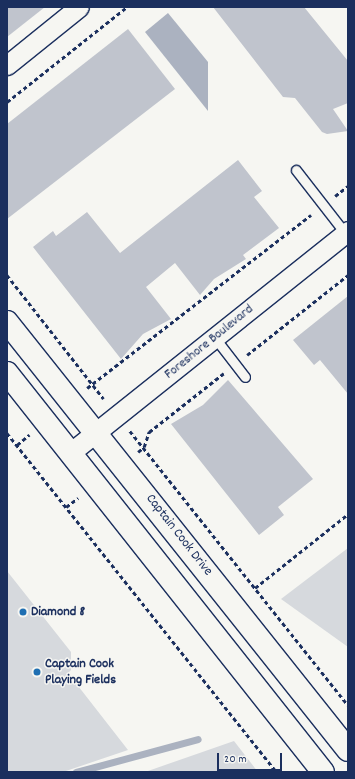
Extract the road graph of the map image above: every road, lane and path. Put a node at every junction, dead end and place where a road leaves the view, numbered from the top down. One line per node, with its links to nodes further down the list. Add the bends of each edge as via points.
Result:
1 (79, 7): 3 (street)
2 (127, 7): 4 (path)
3 (7, 65)
4 (7, 102)
5 (296, 170): 7 (lane)
6 (348, 186): 7 (path)
7 (323, 205): 8 (lane); 14 (path)
8 (347, 232): 11 (street, Foreshore Boulevard)
9 (7, 275): 14 (path)
10 (7, 322): 16 (main road, Captain Cook Drive)
11 (215, 338): 13 (lane); 15 (street, Foreshore Boulevard)
12 (7, 373): 18 (main road)
13 (245, 377)
14 (92, 384): 15 (path)
15 (118, 415): 16 (street, Foreshore Boulevard); 20 (path)
16 (97, 432): 18 (street, Foreshore Boulevard); 22 (main road, Captain Cook Drive)
17 (7, 433): 23 (path)
18 (70, 453): 24 (main road)
19 (348, 514): 20 (path)
20 (255, 588): 21 (path)
21 (348, 705)
22 (348, 750)
23 (277, 772)
24 (323, 772)

